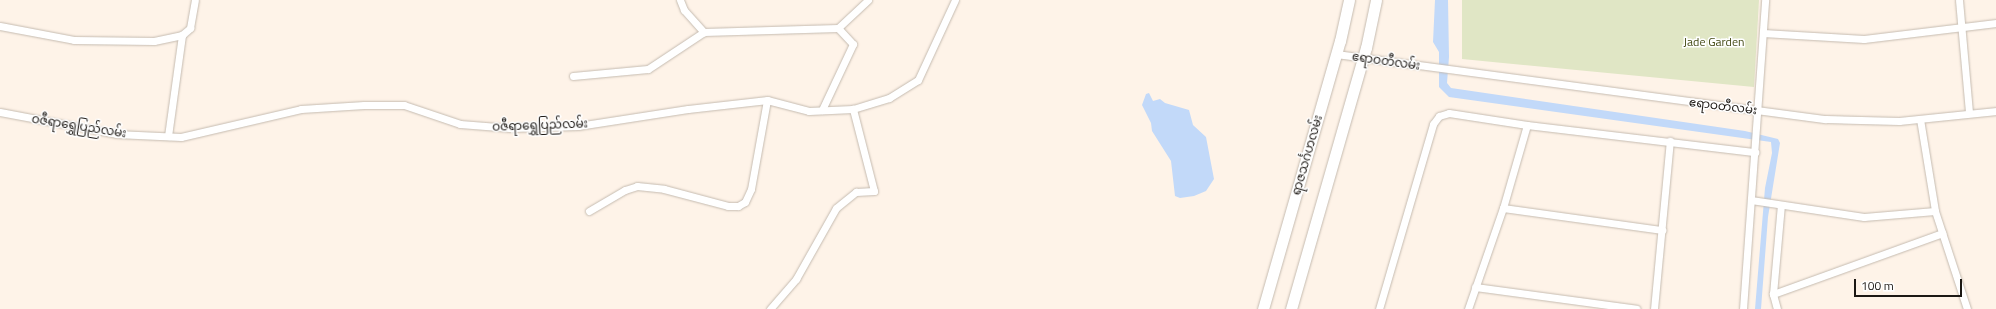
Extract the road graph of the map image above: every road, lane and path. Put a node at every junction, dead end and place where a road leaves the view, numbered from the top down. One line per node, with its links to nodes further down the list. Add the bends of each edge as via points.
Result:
1 (195, 0): 15 (street, via 190,28)
2 (680, 0): 13 (street, via 684,10)
3 (868, 0): 12 (street)
4 (955, 0): 20 (street, ဝဇီရာရွှေပြည်လမ်း, via 918,80 889,98)
5 (1349, 0): 16 (main road, ရာဇသင်္ဂဟလမ်း)
6 (1376, 0): 17 (main road)
7 (1765, 0): 14 (street)
8 (1959, 0): 11 (street)
9 (1996, 23): 11 (street)
10 (0, 26): 15 (street, via 88,40 154,41)
11 (1962, 27): 14 (street, via 1864,39); 25 (street)
12 (838, 28): 13 (street); 21 (street, via 853,44)
13 (704, 32): 18 (street, via 648,70)
14 (1763, 33): 22 (street)
15 (182, 35): 28 (street)
16 (1336, 54): 17 (street, ဧရာဝတီလမ်း); 41 (main road, ရာဇသင်္ဂဟလမ်း)
17 (1362, 58): 22 (street, ဧရာဝတီလမ်း); 42 (main road)
18 (573, 76)
19 (767, 100): 21 (street, ဝဇီရာရွှေပြည်လမ်း, via 809,111); 28 (street, ဝဇီရာရွှေပြည်လမ်း, via 578,126 510,128 460,124 404,105 364,105 301,109 181,137); 34 (street, via 751,189 745,202 738,206 728,206 664,189 637,186)
20 (853, 109): 21 (street, ဝဇီရာရွှေပြည်လမ်း); 40 (street, via 874,191 856,192 836,208 796,279)
21 (822, 110)
22 (1758, 111): 26 (street, ဧရာဝတီလမ်း, via 1826,119); 30 (street)
23 (1996, 111): 25 (street, ဧရာဝတီလမ်း)
24 (0, 112): 28 (street, ဝဇီရာရွှေပြည်လမ်း, via 116,134)
25 (1969, 113): 26 (street, ဧရာဝတီလမ်း)
26 (1920, 119): 35 (street)
27 (1527, 125): 29 (street); 33 (street); 43 (street, via 1449,113 1439,116 1433,124)
28 (168, 136)
29 (1670, 141): 30 (street); 36 (street)
30 (1755, 152): 31 (street)
31 (1751, 200): 32 (street); 47 (street)
32 (1781, 204): 35 (street, via 1864,217); 39 (street)
33 (1503, 208): 36 (street); 38 (street)
34 (589, 211)
35 (1935, 211): 37 (street)
36 (1662, 230): 46 (street)
37 (1942, 233): 39 (street); 49 (street)
38 (1475, 287): 44 (street); 45 (street)
39 (1773, 294): 48 (street)
40 (770, 309)
41 (1263, 309)
42 (1291, 309)
43 (1379, 309)
44 (1468, 309)
45 (1637, 309)
46 (1654, 309)
47 (1743, 309)
48 (1777, 309)
49 (1967, 309)

